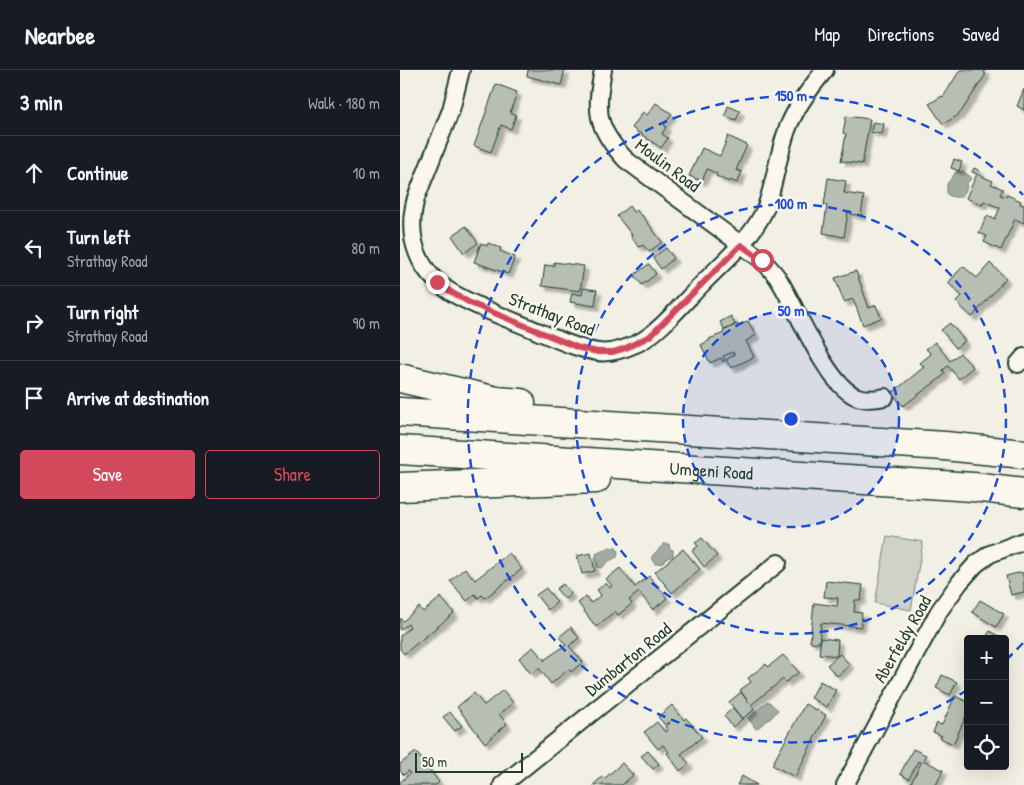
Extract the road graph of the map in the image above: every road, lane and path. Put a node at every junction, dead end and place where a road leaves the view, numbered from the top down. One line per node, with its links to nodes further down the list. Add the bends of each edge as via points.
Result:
1 (460, 70): 4 (street, Strathay Road, via 451,110 416,198 411,227 414,245 428,273 451,292 579,348 613,352 650,336)
2 (604, 70): 4 (street, Moulin Road, via 599,108 601,124 610,144 626,160)
3 (825, 70): 4 (street, Strathay Road, via 794,115 765,208)
4 (741, 245): 6 (street, Moulin Road, via 762,260 780,280 825,364 842,386 854,396)
5 (400, 378): 8 (highway, via 497,401 744,424)
6 (885, 396)
7 (400, 412): 8 (highway)
8 (889, 443): 10 (highway)
9 (400, 450): 11 (highway, Umgeni Road)
10 (1024, 454)
11 (763, 474): 12 (highway); 13 (highway, Umgeni Road)
12 (400, 487)
13 (1024, 493)
14 (1024, 541): 17 (street, Aberfeldy Road, via 990,554 960,582 939,611)
15 (778, 563): 16 (street, Dumbarton Road)
16 (502, 785)
17 (845, 785)

